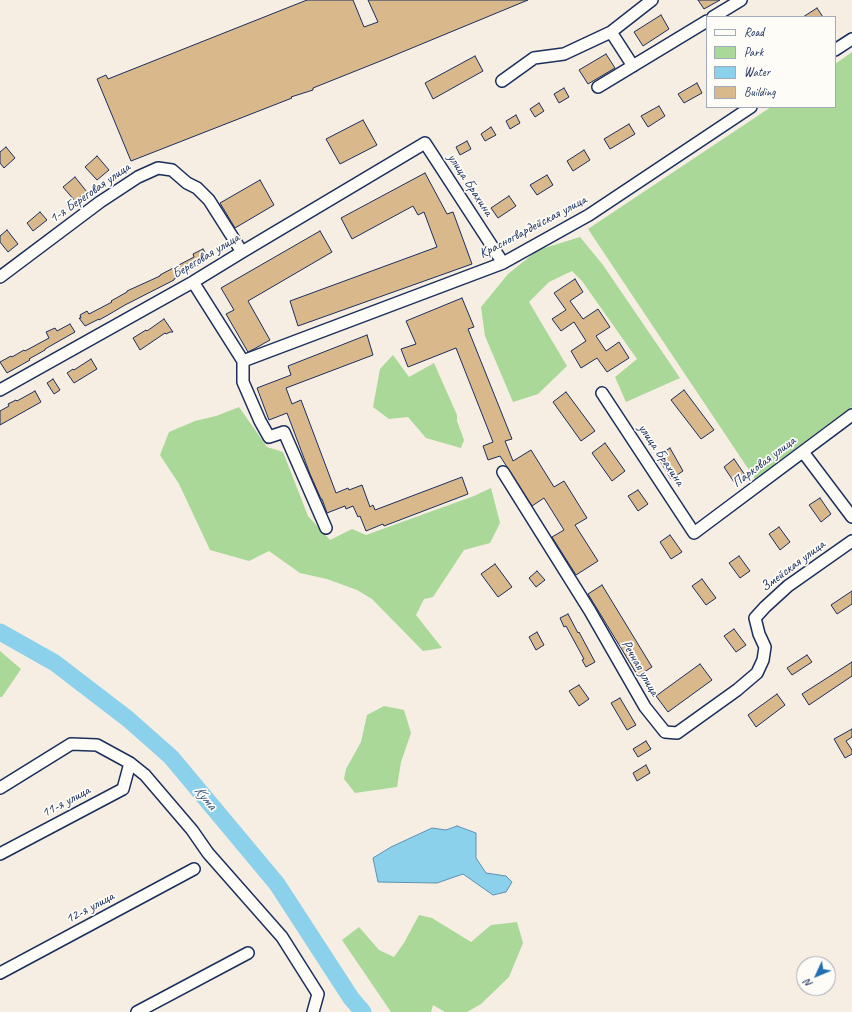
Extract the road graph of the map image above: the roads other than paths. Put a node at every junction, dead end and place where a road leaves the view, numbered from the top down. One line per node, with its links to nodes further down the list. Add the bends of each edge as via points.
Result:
1 (652, 0): 5 (street)
2 (741, 0): 3 (street)
3 (716, 16)
4 (706, 22): 8 (street)
5 (611, 32): 8 (street); 9 (street, via 564,54 534,58)
6 (852, 39): 7 (street)
7 (836, 49)
8 (633, 66): 10 (street)
9 (502, 81)
10 (598, 87)
11 (750, 108): 14 (street, Красногвардейская улица, via 589,216)
12 (425, 144): 13 (street, Береговая улица); 14 (street, улица Брахина)
13 (242, 252): 15 (street, 1-я Береговая улица, via 209,200 172,170 158,168 138,176 100,202); 16 (street, Береговая улица)
14 (503, 264): 17 (street, Красногвардейская улица)
15 (0, 277)
16 (193, 282): 17 (street); 18 (street, Береговая улица)
17 (243, 361): 24 (street, via 243,382 260,421 269,437 284,432)
18 (0, 390)
19 (602, 393): 25 (street, улица Брахина)
20 (852, 415): 21 (street, Парковая улица)
21 (802, 452): 23 (street); 25 (street, Парковая улица)
22 (503, 472): 27 (street, Речная улица, via 590,611 645,707 665,732 677,734 757,673 763,660 764,647)
23 (852, 517)
24 (326, 528)
25 (694, 533)
26 (852, 541): 27 (street, Змейская улица, via 788,586)
27 (755, 618)
28 (130, 763): 29 (street, via 97,745 71,744); 30 (street, 11-я улица, via 123,788); 35 (street, via 159,792 192,830 208,854 282,937 318,994)
29 (0, 788)
30 (0, 854)
31 (194, 869): 33 (street, 12-я улица)
32 (248, 953): 34 (street)
33 (0, 973)
34 (137, 1012)
35 (313, 1012)

